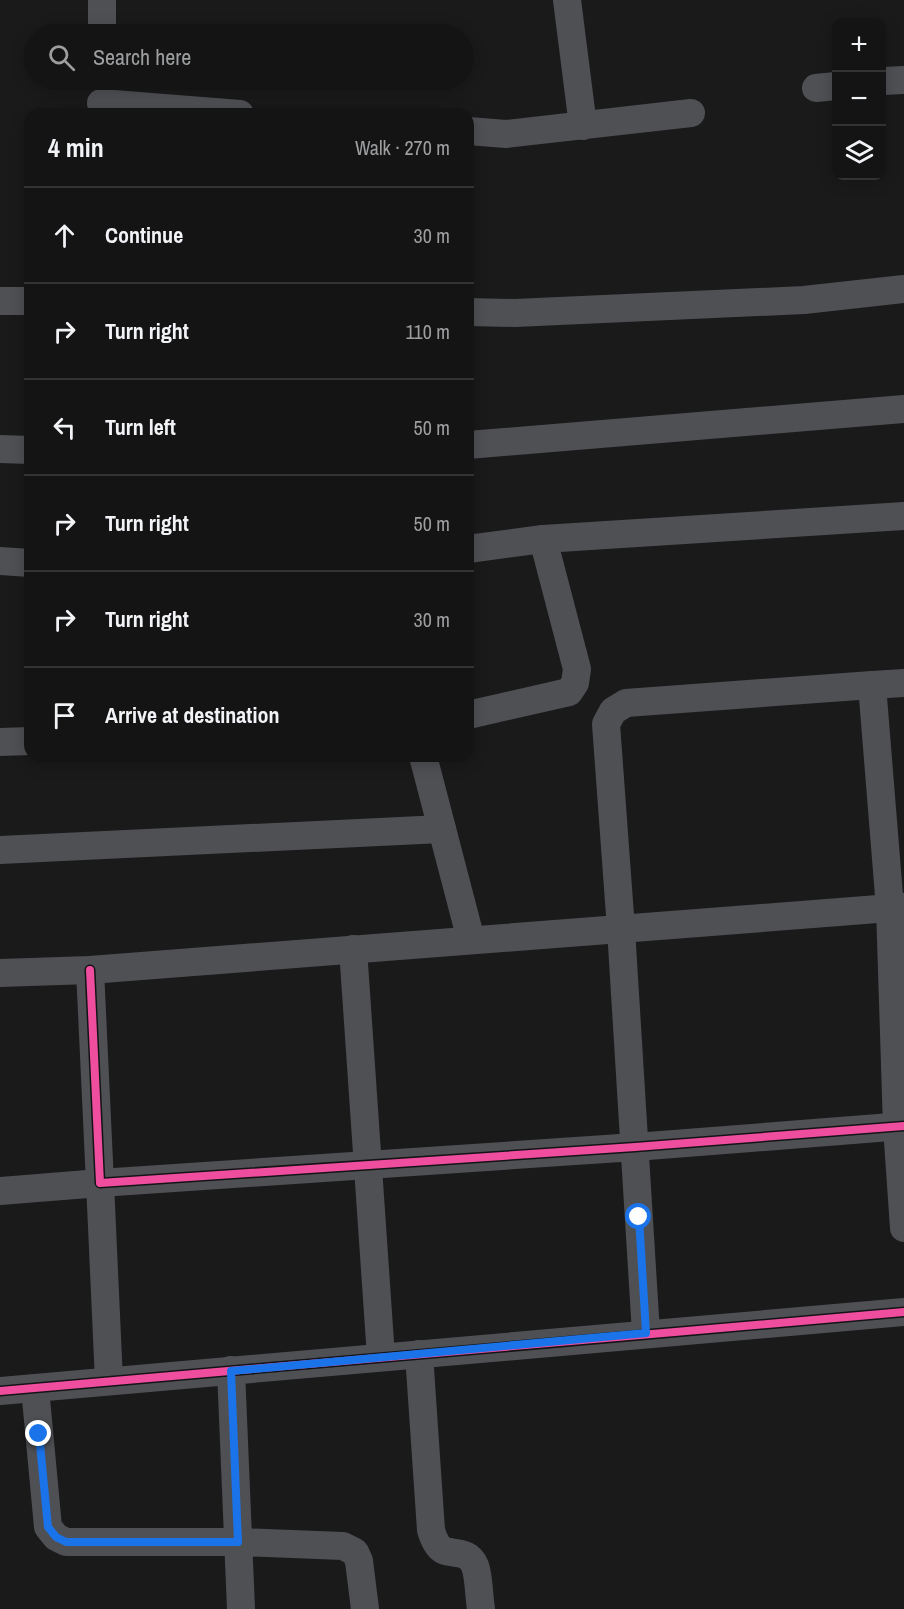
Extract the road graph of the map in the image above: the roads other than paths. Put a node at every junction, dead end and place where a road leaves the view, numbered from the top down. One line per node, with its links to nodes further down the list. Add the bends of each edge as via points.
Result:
1 (102, 0): 3 (street)
2 (567, 0): 9 (street)
3 (102, 24)
4 (904, 80): 5 (street)
5 (886, 81)
6 (101, 99): 7 (street)
7 (184, 108)
8 (691, 112): 9 (street)
9 (584, 126): 10 (street, via 506,134)
10 (474, 131)
11 (904, 289): 14 (street, via 792,300)
12 (0, 301): 13 (street)
13 (24, 301)
14 (474, 312)
15 (904, 409): 16 (street)
16 (474, 445)
17 (0, 449): 18 (street)
18 (24, 450)
19 (904, 516): 20 (street)
20 (543, 539): 21 (street); 26 (street, via 577,669 575,683 569,692)
21 (474, 548)
22 (0, 561): 23 (street)
23 (24, 563)
24 (904, 682): 25 (street)
25 (872, 685): 32 (street); 33 (street, via 626,703 613,711 606,724)
26 (474, 714)
27 (24, 741): 28 (street)
28 (0, 742)
29 (425, 762): 30 (street)
30 (442, 829): 31 (street); 34 (street)
31 (0, 850)
32 (897, 908): 33 (street); 38 (street)
33 (621, 929): 34 (street); 39 (street)
34 (471, 940): 35 (street)
35 (353, 950): 36 (street); 40 (street)
36 (90, 969): 37 (street); 41 (street)
37 (0, 973)
38 (901, 1126): 39 (street); 43 (street)
39 (635, 1147): 40 (street); 45 (street)
40 (368, 1165): 41 (street); 47 (street)
41 (100, 1183): 42 (street); 49 (street)
42 (0, 1191)
43 (904, 1228)
44 (904, 1312): 45 (street)
45 (646, 1333): 46 (street)
46 (418, 1354): 47 (street); 55 (street, via 431,1530 442,1550 460,1552 475,1565)
47 (381, 1357): 48 (street)
48 (231, 1371): 49 (street); 52 (street)
49 (110, 1381): 50 (street)
50 (35, 1388): 51 (street); 52 (street, via 48,1527 56,1537 66,1542)
51 (0, 1391)
52 (238, 1542): 53 (street); 54 (street, via 343,1546 355,1552 360,1561)
53 (241, 1609)
54 (365, 1609)
55 (481, 1609)

